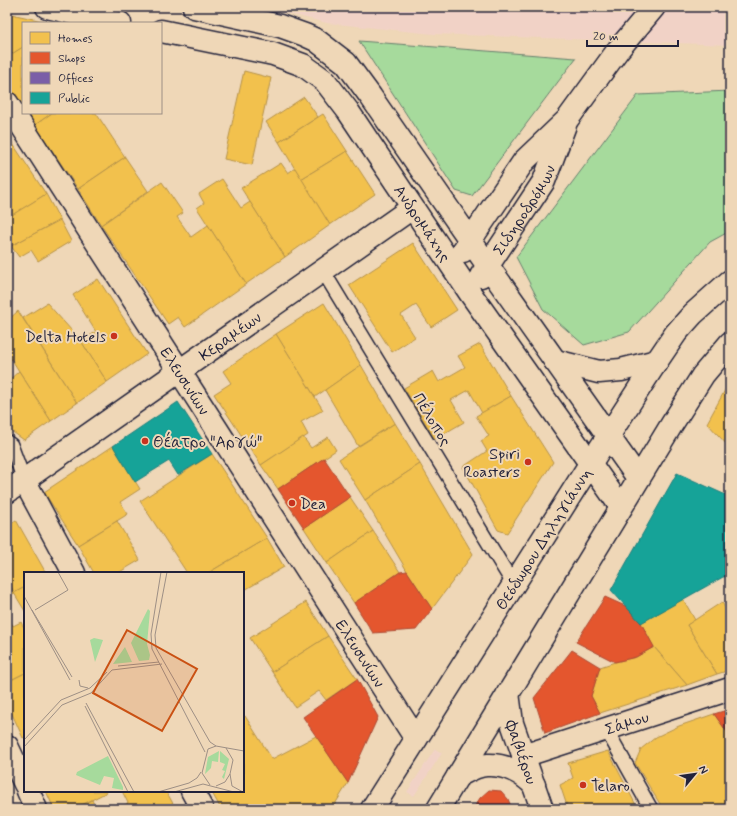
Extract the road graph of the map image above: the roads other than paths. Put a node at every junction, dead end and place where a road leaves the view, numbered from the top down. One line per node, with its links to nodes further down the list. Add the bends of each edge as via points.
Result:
1 (47, 7): 4 (main road)
2 (194, 7): 9 (main road, Ανδρομάχης, via 280,26 305,35 316,40 346,63)
3 (654, 7): 7 (main road, Σιδηροδρόμων, via 618,50)
4 (115, 22)
5 (162, 31): 8 (main road, Ανδρομάχης, via 273,54 303,65 325,81 348,111)
6 (7, 103): 18 (main road, Ελευσινίων)
7 (567, 120): 9 (main road, Σιδηροδρόμων, via 524,161); 10 (main road, Σιδηροδρόμων, via 544,181)
8 (412, 208): 11 (main road, Ανδρομάχης); 12 (main road, Κεραμέων)
9 (470, 240): 10 (main road, Ανδρομάχης); 11 (main road, Σιδηροδρόμων)
10 (488, 266): 14 (main road, Σιδηροδρόμων); 16 (main road, Ανδρομάχης)
11 (452, 267): 14 (main road, Ανδρομάχης)
12 (322, 270): 18 (main road, Κεραμέων); 26 (lane, Πέλοπος)
13 (730, 281): 17 (main road, Θεόδωρου Δηληγιάννη, via 693,314)
14 (470, 293): 21 (main road, Ανδρομάχης)
15 (730, 343): 22 (main road, via 703,375)
16 (555, 361): 17 (main road, via 599,372 621,370); 19 (main road, Ανδρομάχης)
17 (657, 361): 19 (main road, Θεόδωρου Δηληγιάννη)
18 (179, 371): 23 (main road, Κεραμέων); 30 (main road, Ελευσινίων)
19 (608, 436): 21 (main road, Θεόδωρου Δηληγιάννη); 22 (main road, Ανδρομάχης)
20 (7, 442): 23 (lane, via 12,445)
21 (590, 464): 24 (main road, Ανδρομάχης); 26 (main road, Θεόδωρου Δηληγιάννη)
22 (638, 478): 24 (main road)
23 (15, 486): 25 (main road)
24 (621, 507): 28 (main road)
25 (73, 572)
26 (514, 585): 30 (main road, Θεόδωρου Δηληγιάννη)
27 (730, 689): 29 (main road, Σάμου)
28 (508, 693): 32 (main road, Φαβιέρου, via 512,723); 33 (main road)
29 (606, 729): 32 (main road, Σάμου); 43 (lane)
30 (416, 739): 40 (main road, Θεόδωρου Δηληγιάννη)
31 (7, 746): 34 (main road)
32 (523, 756): 35 (main road, Φαβιέρου)
33 (458, 776): 35 (main road, via 486,765 503,767 525,776); 41 (main road)
34 (24, 782)
35 (534, 785): 42 (main road, Φαβιέρου)
36 (28, 792): 38 (main road)
37 (193, 792): 39 (main road)
38 (36, 809)
39 (202, 809)
40 (372, 809)
41 (438, 809)
42 (542, 809)
43 (651, 809)

